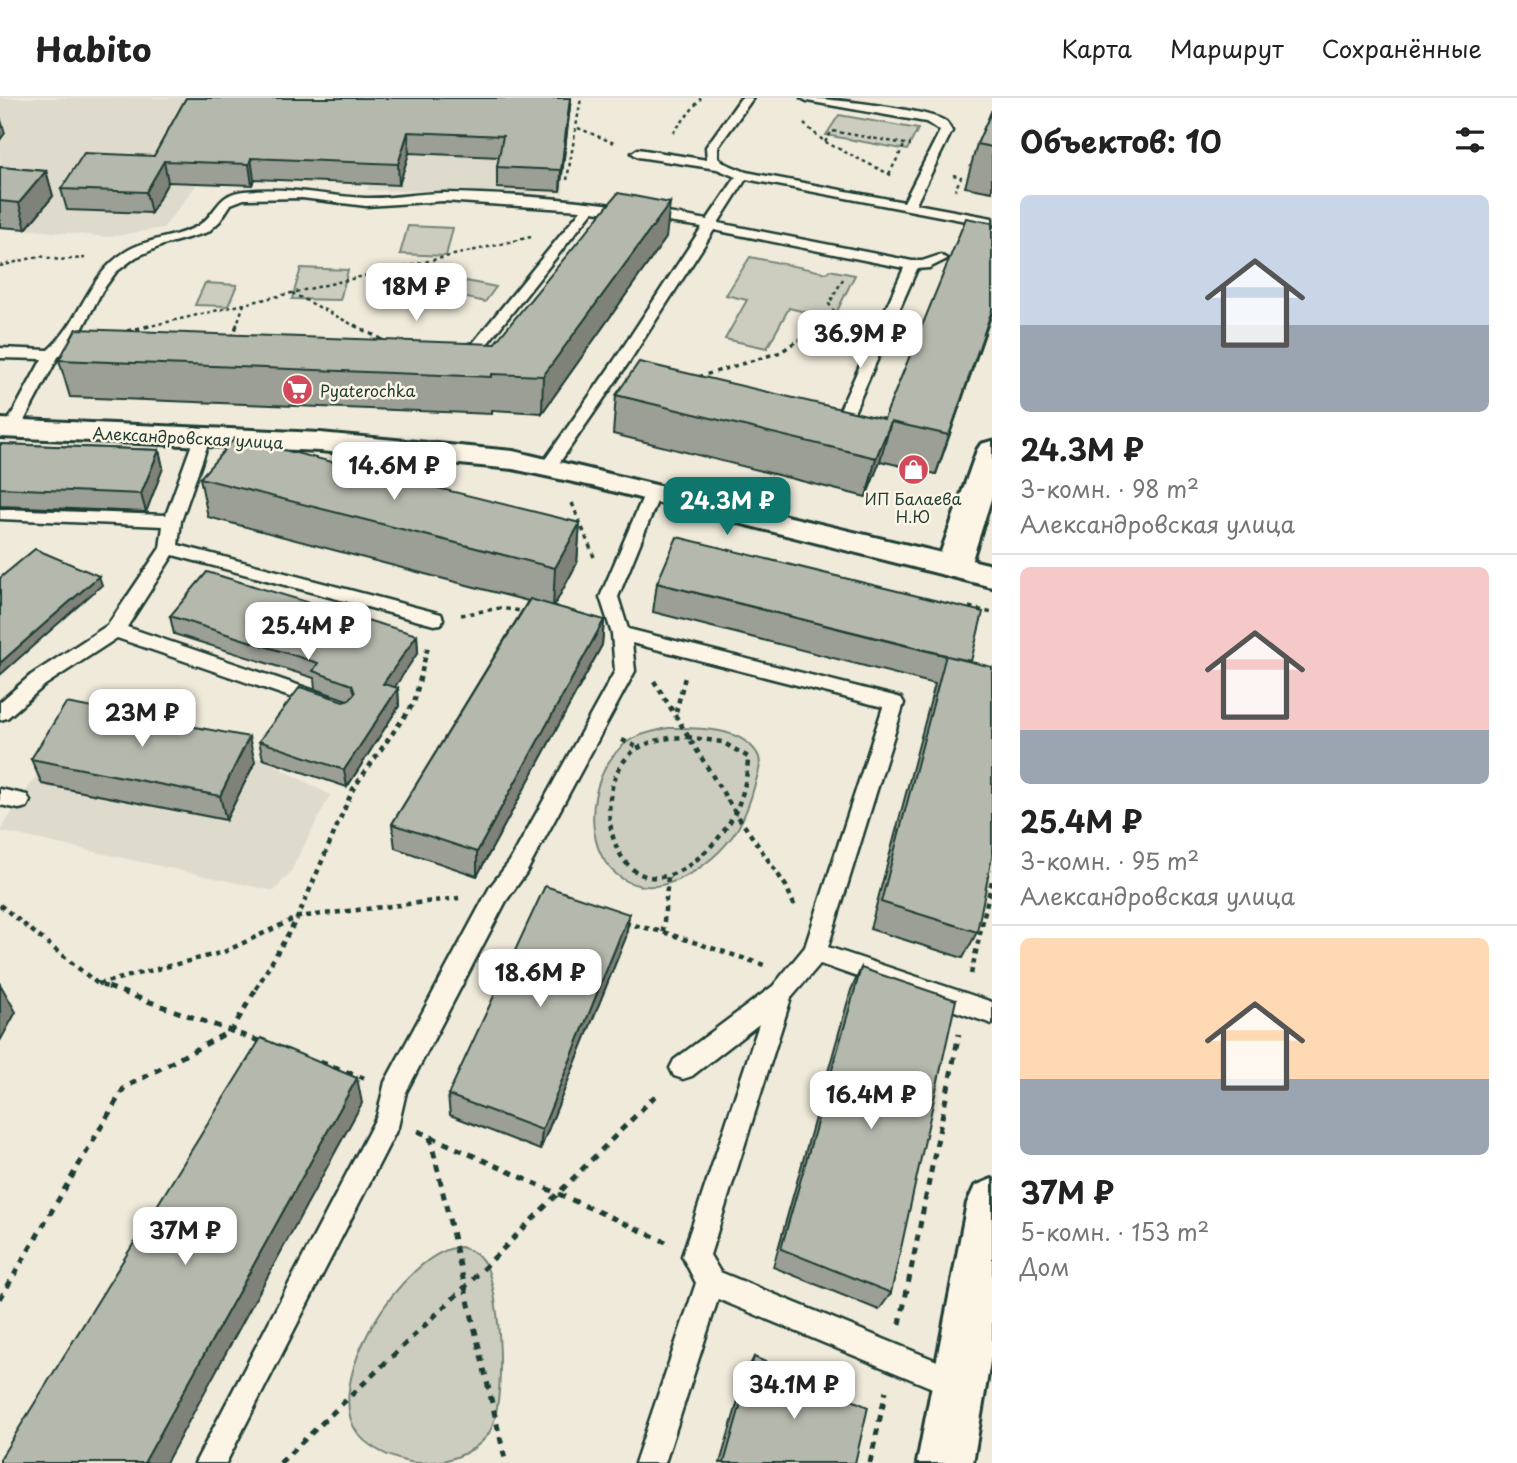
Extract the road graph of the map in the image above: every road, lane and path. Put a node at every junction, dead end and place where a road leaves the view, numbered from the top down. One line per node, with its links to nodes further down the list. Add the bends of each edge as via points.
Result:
1 (581, 98): 5 (path)
2 (747, 98): 10 (lane, via 712,146 712,158)
3 (807, 98): 8 (lane, via 929,119 946,131)
4 (800, 120): 6 (path)
5 (578, 128): 9 (path); 14 (path, via 570,145)
6 (825, 142): 7 (path, via 832,131); 11 (path)
7 (905, 144): 8 (path); 11 (path)
8 (936, 150): 13 (lane)
9 (638, 153): 10 (lane)
10 (720, 166): 12 (lane)
11 (889, 174): 13 (path)
12 (743, 175): 16 (lane); 18 (lane)
13 (917, 189): 16 (lane)
14 (565, 205): 15 (lane); 20 (lane, via 443,197 366,202 302,194 243,195 226,201 203,229)
15 (590, 207): 18 (lane); 19 (lane)
16 (908, 207): 17 (lane)
17 (992, 222)
18 (711, 225): 22 (lane); 34 (lane)
19 (575, 227): 25 (path); 31 (lane, via 478,346 460,352)
20 (128, 256): 23 (path, via 40,257); 28 (lane, via 95,290)
21 (940, 259): 22 (lane)
22 (912, 265): 24 (lane)
23 (0, 267)
24 (900, 291): 27 (lane); 27 (path, via 842,279 829,304 840,320)
25 (292, 292): 26 (path); 31 (path, via 381,339)
26 (245, 303): 29 (path); 30 (path)
27 (883, 330): 35 (path, via 798,341 781,352); 36 (lane)
28 (70, 339): 29 (lane); 33 (lane)
29 (99, 340)
30 (230, 344)
31 (391, 350)
32 (0, 353): 33 (lane)
33 (52, 355): 37 (lane)
34 (621, 362): 35 (lane); 40 (lane)
35 (694, 379)
36 (845, 415)
37 (6, 428): 38 (main road, Александровская улица)
38 (202, 438): 40 (main road, Александровская улица, via 395,447); 43 (lane)
39 (992, 450): 45 (main road)
40 (547, 468): 41 (main road, Александровская улица)
41 (647, 506): 45 (main road, Александровская улица); 47 (lane); 47 (path, via 572,502)
42 (0, 514): 43 (lane)
43 (172, 521): 44 (lane)
44 (169, 548): 51 (lane); 52 (lane)
45 (953, 566): 46 (main road, Александровская улица)
46 (992, 576)
47 (609, 597): 53 (lane)
48 (965, 606): 50 (path)
49 (536, 613): 51 (path, via 500,608)
50 (992, 613)
51 (434, 619): 68 (path, via 414,703 353,789 298,917)
52 (115, 630): 55 (lane); 56 (lane, via 38,680)
53 (621, 634): 54 (lane); 57 (path); 72 (lane, via 625,671 498,894)
54 (691, 652): 57 (path); 64 (lane, via 894,703)
55 (345, 709)
56 (0, 713)
57 (676, 713): 58 (path)
58 (688, 736): 59 (path); 59 (path, via 729,744 748,757 749,769); 60 (path, via 660,741 631,754 620,771 611,807 614,845 625,865 644,877)
59 (735, 812): 60 (path, via 711,848); 64 (path, via 786,886)
60 (668, 877): 63 (path)
61 (992, 880): 66 (path)
62 (0, 905): 68 (path, via 98,984)
63 (663, 932)
64 (815, 952): 65 (lane); 66 (lane)
65 (781, 993): 71 (lane); 77 (lane)
66 (965, 1004): 67 (lane); 81 (path)
67 (992, 1013)
68 (232, 1030): 69 (path); 80 (path, via 124,1088)
69 (270, 1044)
70 (307, 1058): 72 (path)
71 (683, 1068): 75 (path)
72 (394, 1090): 73 (lane)
73 (389, 1118): 74 (path); 83 (lane)
74 (430, 1136): 75 (path); 79 (path)
75 (560, 1194): 77 (path); 79 (path)
76 (992, 1203): 82 (main road)
77 (696, 1256): 78 (lane)
78 (710, 1282): 81 (lane); 86 (lane)
79 (465, 1287): 84 (path); 85 (path)
80 (0, 1299)
81 (893, 1357): 82 (lane); 87 (path)
82 (959, 1384): 88 (main road)
83 (210, 1463)
84 (280, 1463)
85 (506, 1463)
86 (650, 1463)
87 (870, 1463)
88 (945, 1463)

